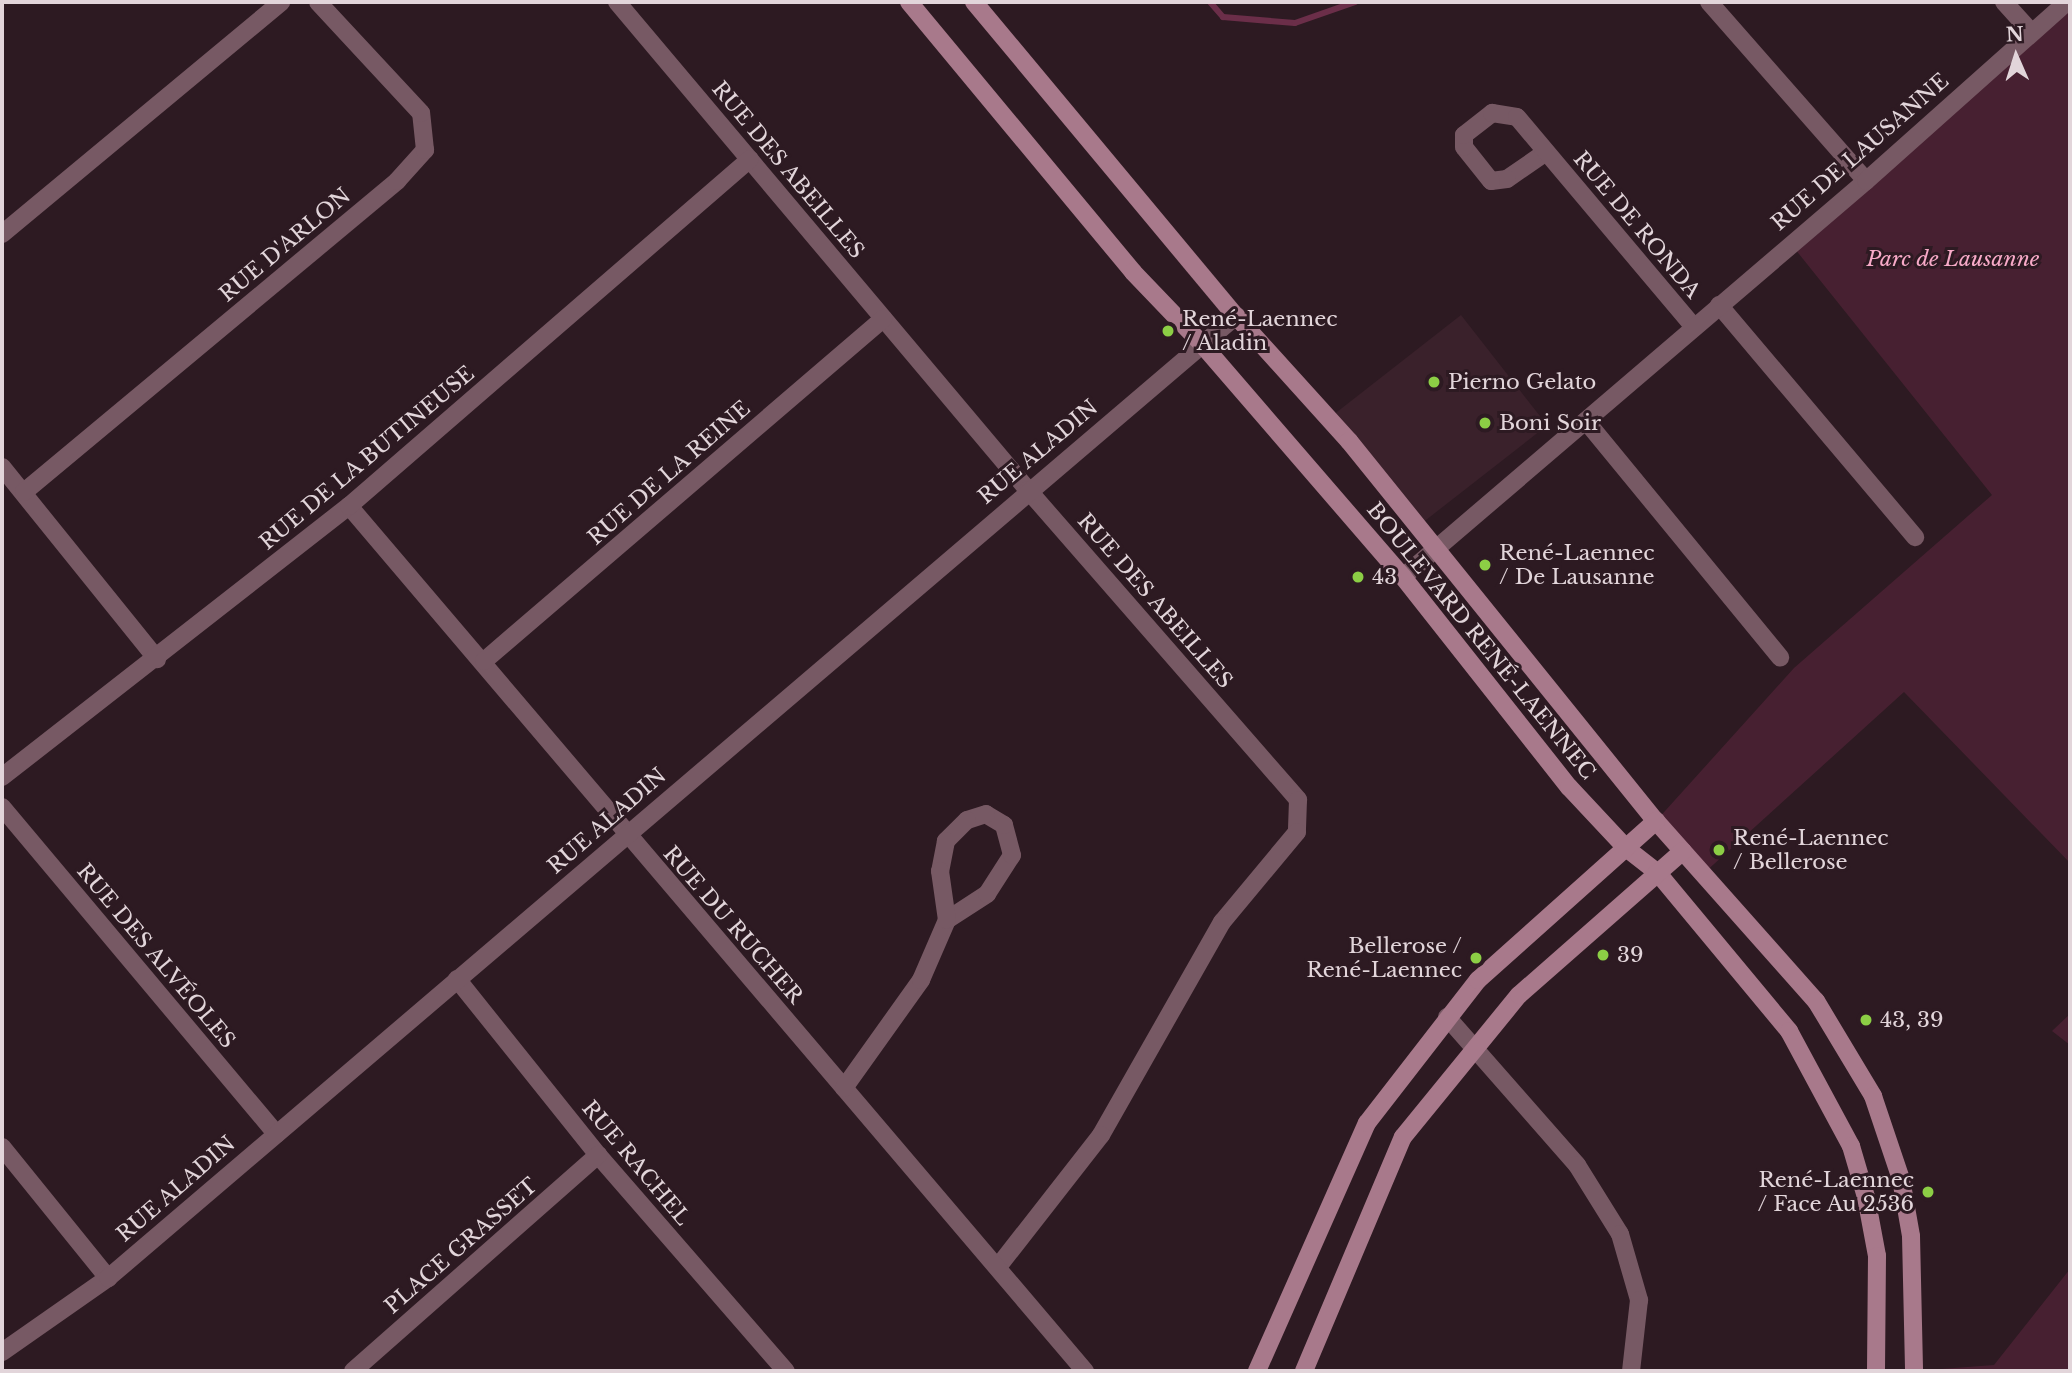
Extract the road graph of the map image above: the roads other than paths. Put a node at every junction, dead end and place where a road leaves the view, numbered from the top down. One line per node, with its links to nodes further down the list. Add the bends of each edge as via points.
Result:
1 (281, 2): 13 (street)
2 (318, 2): 22 (street, RUE D'ARLON, via 421,113 425,150 397,181)
3 (617, 2): 11 (street, RUE DES ABEILLES)
4 (909, 2): 18 (street, BOULEVARD RENÉ-LAENNEC, via 1133,272)
5 (974, 2): 15 (street, BOULEVARD RENÉ-LAENNEC)
6 (1709, 2): 12 (street)
7 (2004, 2): 9 (street)
8 (2067, 2): 9 (street, RUE DE LAUSANNE)
9 (2030, 32): 12 (street, RUE DE LAUSANNE)
10 (1546, 152): 10 (street, RUE DE RONDA, via 1517,117 1504,111 1492,113 1465,135 1464,147 1491,181 1507,179); 17 (street, RUE DE RONDA)
11 (750, 159): 16 (street, RUE DES ABEILLES); 23 (street, RUE DE LA BUTINEUSE)
12 (1866, 181): 14 (street, RUE DE LAUSANNE)
13 (2, 234)
14 (1718, 305): 17 (street, RUE DE LAUSANNE); 24 (street)
15 (1236, 316): 18 (street, RUE ALADIN); 25 (street, BOULEVARD RENÉ-LAENNEC, via 1349,441)
16 (883, 319): 21 (street, RUE DES ABEILLES); 29 (street, RUE DE LA REINE)
17 (1693, 326): 19 (street, RUE DE LAUSANNE)
18 (1202, 343): 21 (street, RUE ALADIN); 26 (street, BOULEVARD RENÉ-LAENNEC)
19 (1586, 421): 25 (street, RUE DE LAUSANNE); 27 (street)
20 (2, 467): 22 (street)
21 (1028, 490): 33 (street, RUE ALADIN); 45 (street, RUE DES ABEILLES, via 1298,800 1297,832 1222,922 1101,1136)
22 (24, 492): 28 (street)
23 (349, 506): 28 (street, RUE DE LA BUTINEUSE); 29 (street, RUE DU RUCHER)
24 (1915, 537)
25 (1438, 550): 26 (street, RUE DE LAUSANNE); 32 (street, BOULEVARD RENÉ-LAENNEC)
26 (1403, 577): 34 (street, BOULEVARD RENÉ-LAENNEC, via 1569,787)
27 (1780, 657)
28 (158, 659): 30 (street, RUE DE LA BUTINEUSE)
29 (484, 662): 33 (street, RUE DU RUCHER)
30 (2, 777)
31 (2, 807): 42 (street, RUE DES ALVÉOLES)
32 (1656, 821): 34 (street); 35 (street, BOULEVARD RENÉ-LAENNEC)
33 (625, 835): 38 (street, RUE ALADIN); 41 (street, RUE DU RUCHER)
34 (1626, 848): 36 (street, BOULEVARD RENÉ-LAENNEC); 39 (street, via 1478,980)
35 (1683, 851): 36 (street); 55 (street, BOULEVARD RENÉ-LAENNEC, via 1816,1001 1873,1096 1901,1179 1911,1236)
36 (1657, 872): 40 (street, via 1519,995); 54 (street, BOULEVARD RENÉ-LAENNEC, via 1789,1031 1851,1146 1877,1256)
37 (947, 920): 37 (street, via 987,894 1012,855 1004,825 986,814 967,820 946,841 940,871); 41 (street, via 921,980)
38 (457, 979): 42 (street, RUE ALADIN); 44 (street, RUE RACHEL)
39 (1447, 1017): 40 (street); 51 (street, via 1367,1124)
40 (1474, 1047): 52 (street, via 1403,1137); 53 (street, via 1577,1165 1620,1234 1639,1300)
41 (845, 1088): 45 (street, RUE DU RUCHER)
42 (276, 1134): 46 (street, RUE ALADIN)
43 (2, 1147): 46 (street)
44 (598, 1155): 48 (street, PLACE GRASSET); 49 (street, RUE RACHEL)
45 (998, 1267): 50 (street, RUE DU RUCHER)
46 (108, 1278): 47 (street, RUE ALADIN)
47 (2, 1352)
48 (353, 1371)
49 (786, 1371)
50 (1085, 1371)
51 (1257, 1371)
52 (1304, 1371)
53 (1631, 1371)
54 (1876, 1371)
55 (1914, 1371)

